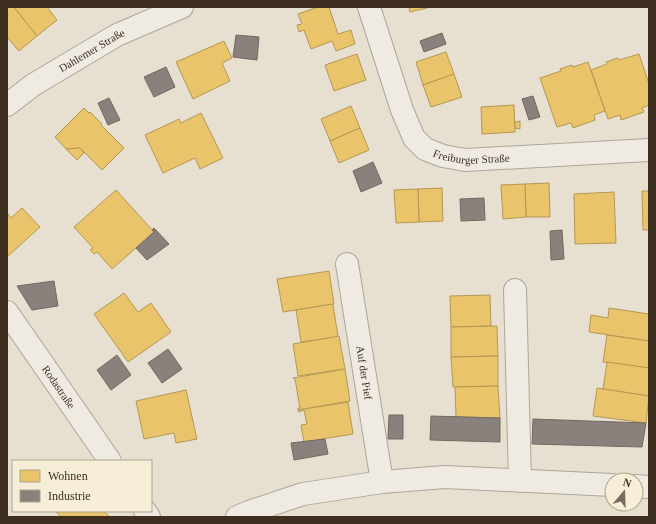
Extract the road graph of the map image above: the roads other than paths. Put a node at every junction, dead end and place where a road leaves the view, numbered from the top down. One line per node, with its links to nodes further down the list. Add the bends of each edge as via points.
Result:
1 (182, 7): 3 (street, Dahlemer Straße, via 117,35 33,85)
2 (368, 7): 4 (street, Freiburger Straße, via 402,110 414,138 424,149 465,160)
3 (7, 105)
4 (649, 150)
5 (347, 264): 10 (street, Auf der Pief)
6 (515, 290): 9 (street)
7 (7, 312): 8 (street, Rodastraße)
8 (109, 460)
9 (520, 481): 10 (street, via 445,477); 11 (street)
10 (382, 482): 12 (street, via 303,494)
11 (604, 485)
12 (237, 517)

